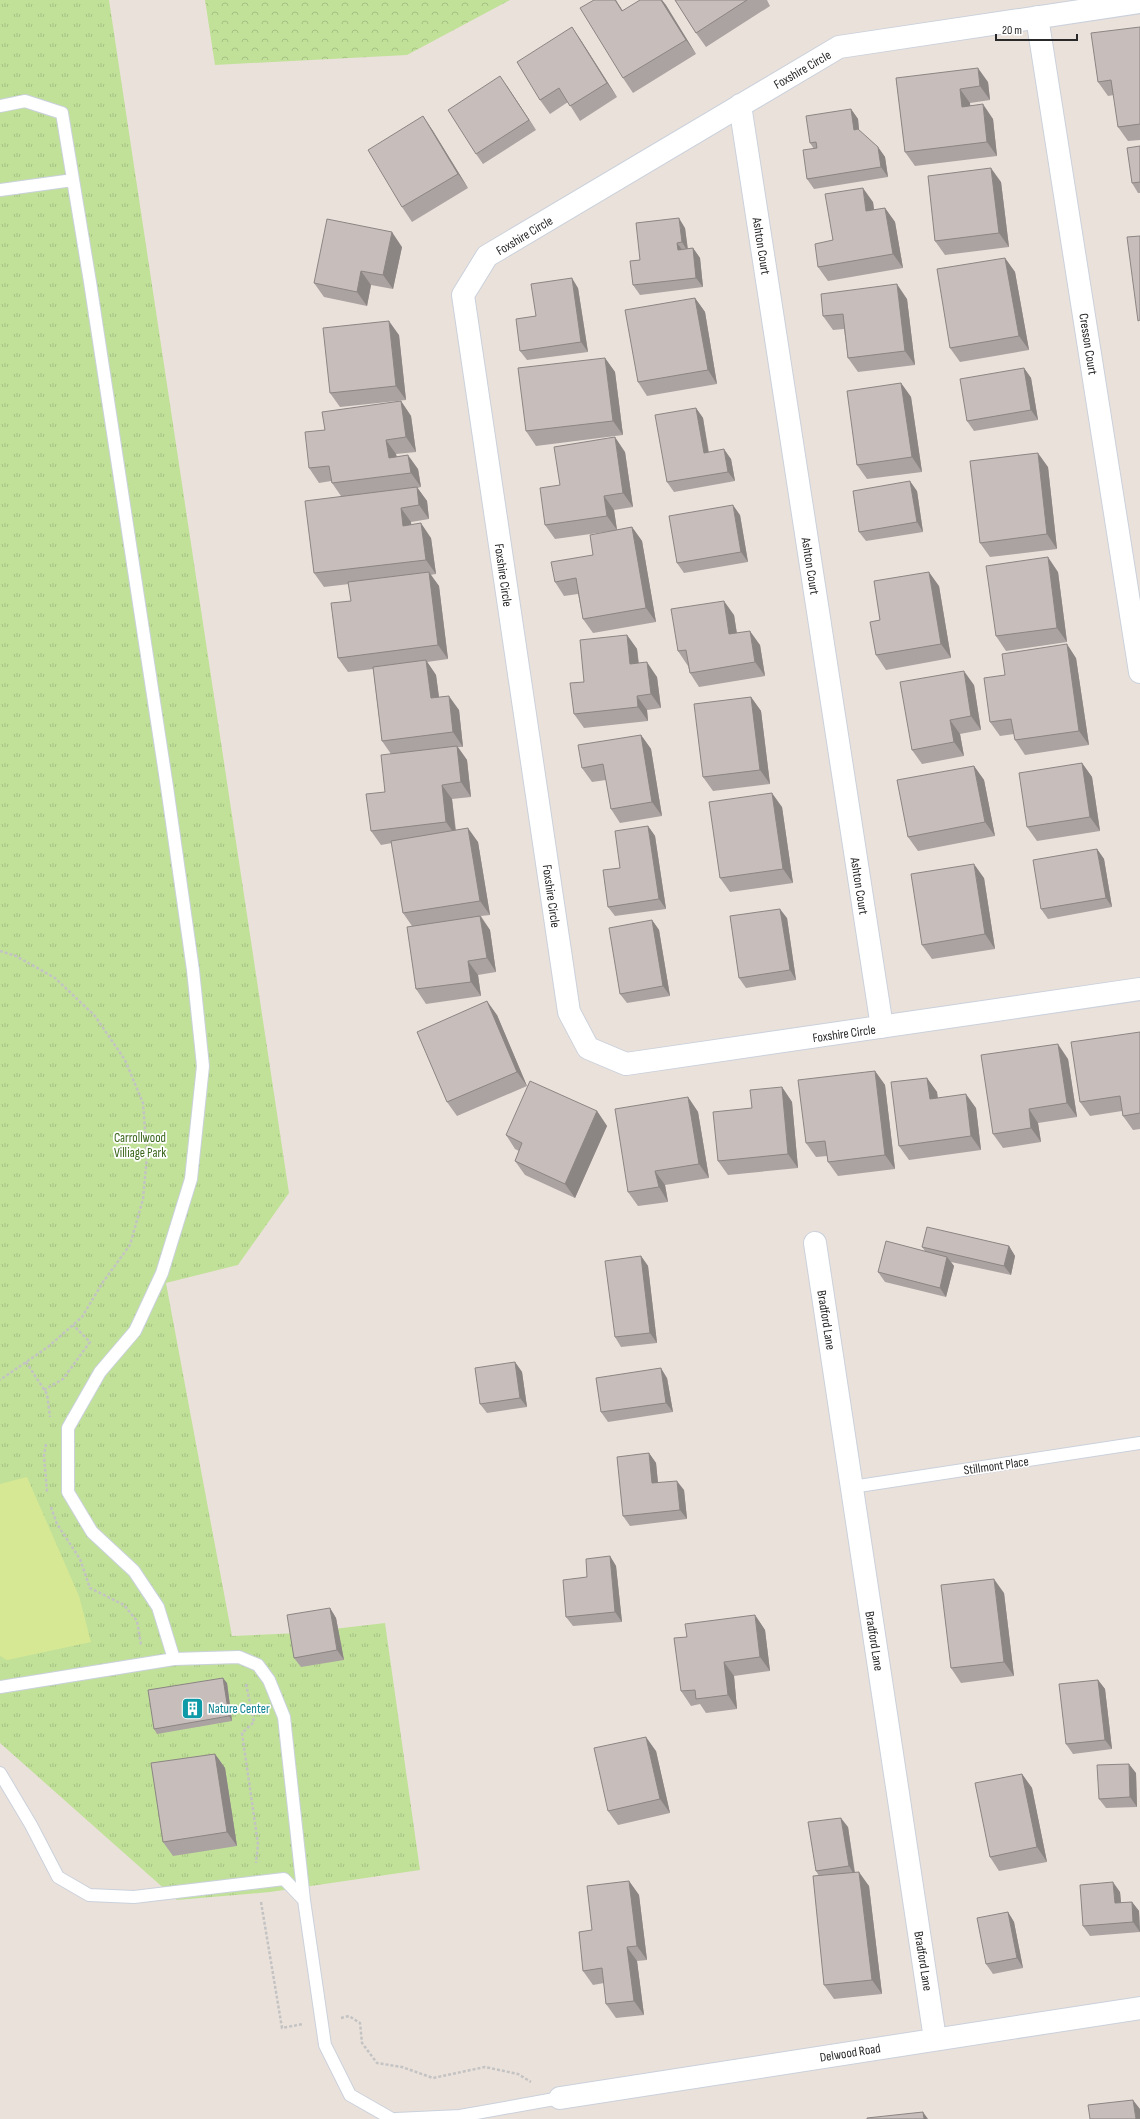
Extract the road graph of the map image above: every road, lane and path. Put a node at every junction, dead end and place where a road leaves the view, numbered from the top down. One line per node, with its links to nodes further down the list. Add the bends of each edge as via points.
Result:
1 (1140, 2): 2 (street, Foxshire Circle)
2 (1037, 17): 3 (street, Foxshire Circle, via 839,47); 7 (street, Cresson Court)
3 (740, 105): 10 (street, Ashton Court); 10 (street, Foxshire Circle, via 487,256 463,295 569,1012 588,1048 626,1064)
4 (0, 106): 5 (lane, via 25,102 62,114)
5 (73, 180): 6 (lane); 22 (lane, via 169,801 193,970 203,1066 191,1178 162,1273 135,1331 100,1372 68,1428 68,1492 92,1532 134,1571 158,1608)
6 (0, 190)
7 (1140, 672)
8 (0, 951): 12 (path, via 16,956 55,978 96,1016 125,1060 143,1103 147,1156 143,1199 130,1245 82,1317)
9 (1140, 989): 10 (street, Foxshire Circle)
10 (882, 1027)
11 (815, 1243): 19 (street, Bradford Lane)
12 (73, 1325): 13 (path); 15 (path, via 90,1342 63,1379)
13 (26, 1362): 14 (path); 15 (path)
14 (0, 1380)
15 (44, 1390): 16 (path, via 48,1401)
16 (49, 1424)
17 (47, 1440): 20 (path, via 44,1455)
18 (1140, 1443): 19 (lane, Stillmont Place)
19 (852, 1487): 31 (street, Bradford Lane)
20 (48, 1496)
21 (50, 1503): 23 (path, via 57,1524 80,1559 90,1588 124,1605 137,1621)
22 (174, 1660): 23 (lane); 28 (lane, via 239,1657 258,1665 269,1680 284,1717)
23 (145, 1664): 25 (lane)
24 (241, 1680): 27 (path, via 246,1684 254,1722 242,1734 258,1844 255,1870)
25 (0, 1687)
26 (0, 1773): 27 (lane, via 58,1877 88,1895 134,1897)
27 (257, 1882): 28 (lane, via 284,1879); 30 (path, via 282,2028)
28 (304, 1900): 30 (lane)
29 (1140, 2008): 31 (street, Delwood Road)
30 (321, 2021): 32 (path, via 350,2016 360,2022 362,2043 377,2063 402,2067 433,2078 484,2067 518,2074); 33 (lane, via 325,2045 350,2095)
31 (935, 2039): 32 (street, Delwood Road)
32 (560, 2098): 34 (lane, via 460,2116)
33 (392, 2119)
34 (396, 2119)

